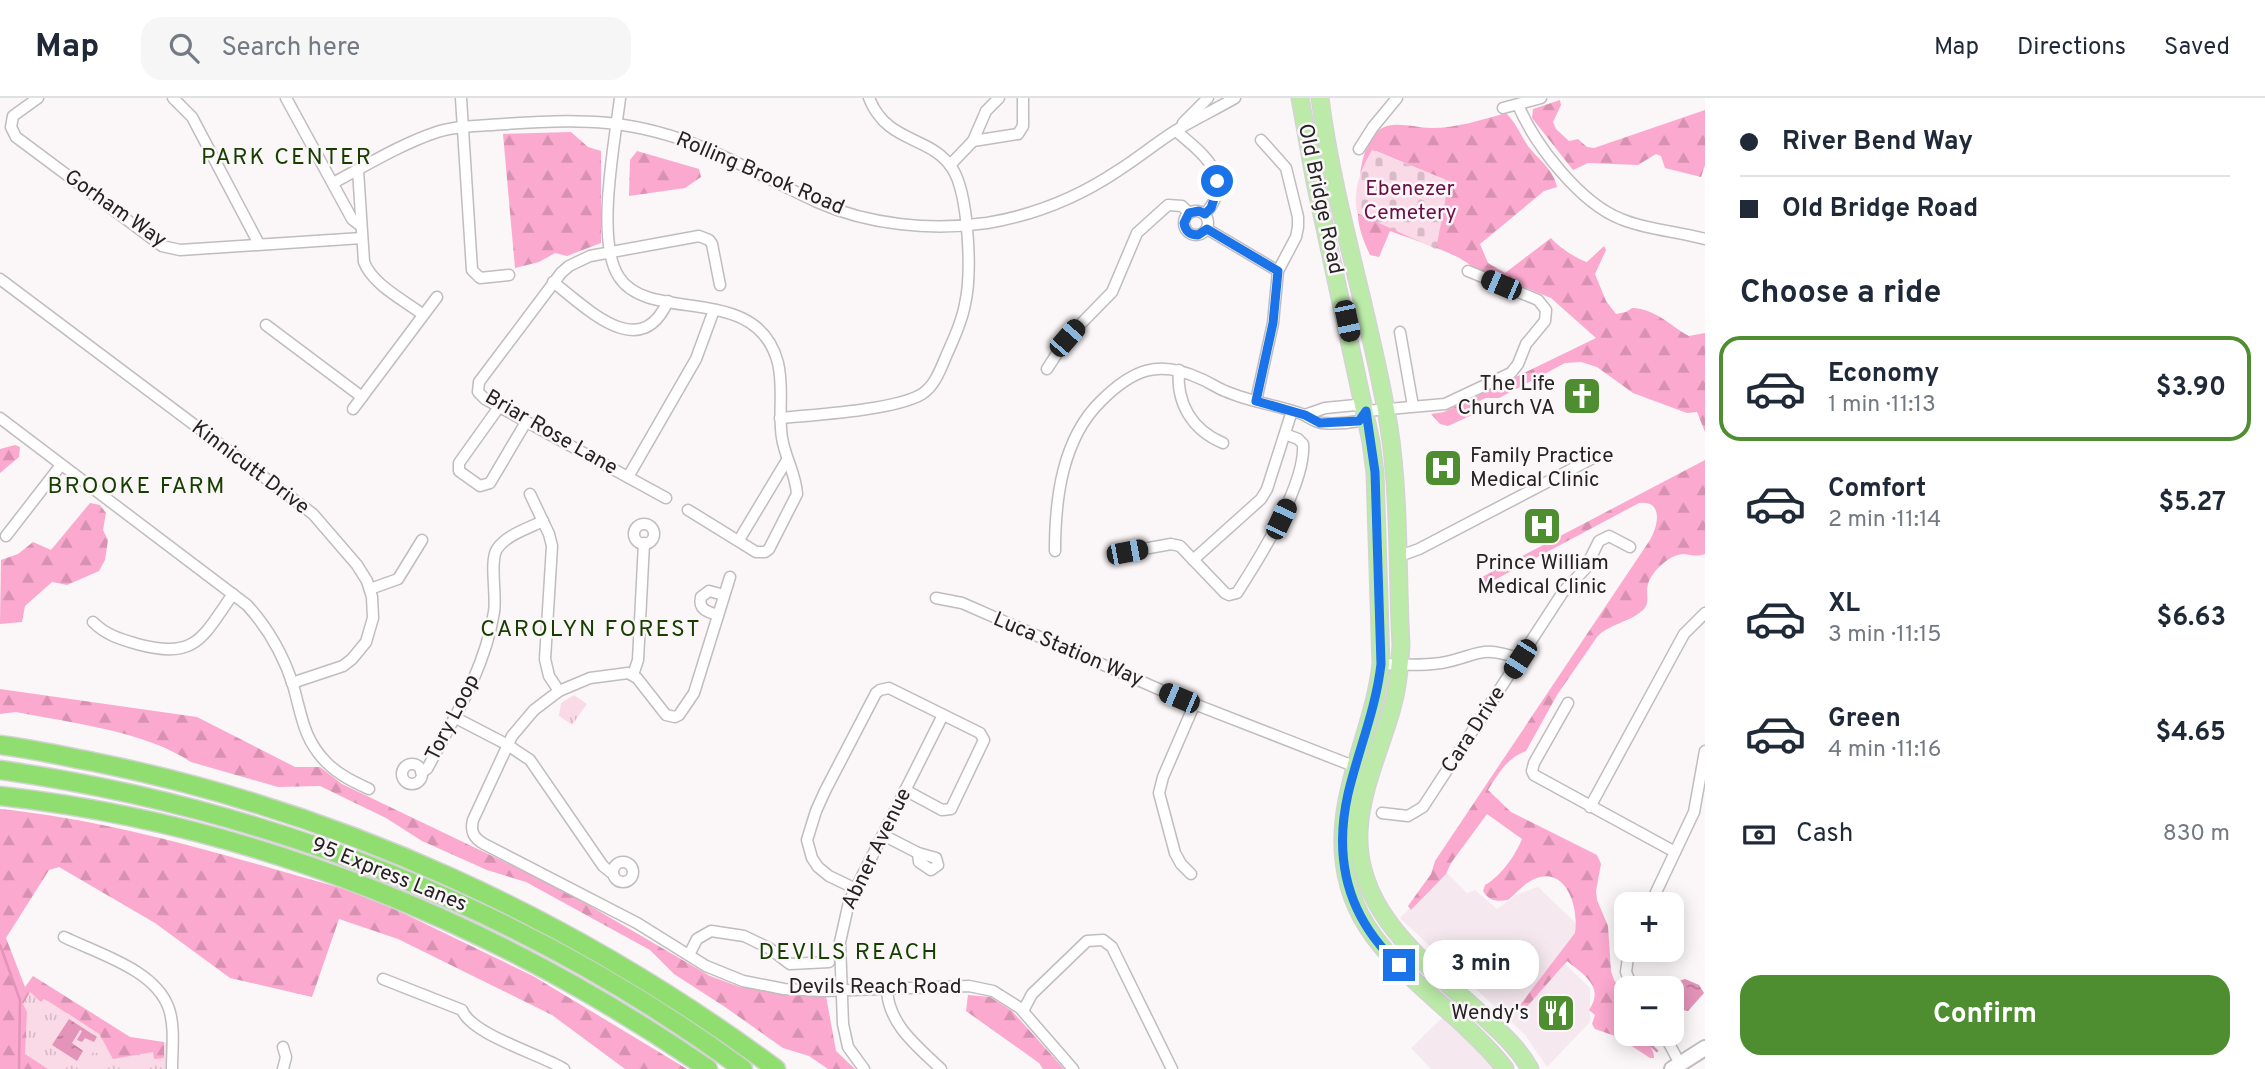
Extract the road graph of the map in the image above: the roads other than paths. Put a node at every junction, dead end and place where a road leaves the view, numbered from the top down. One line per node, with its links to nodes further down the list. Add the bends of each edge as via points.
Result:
1 (38, 98): 33 (street, Gorham Way, via 13,116 11,127 16,137 154,242 180,250)
2 (173, 98): 33 (street, via 192,117)
3 (286, 98): 25 (street)
4 (461, 98): 18 (street)
5 (620, 98): 17 (street)
6 (869, 98): 23 (street, via 885,124)
7 (999, 98): 21 (street, via 986,111)
8 (1023, 98): 21 (street, via 1023,127 1018,134)
9 (1208, 98): 19 (street, Rolling Brook Road)
10 (1235, 98): 19 (street, Rolling Brook Road)
11 (1300, 98): 56 (main road, Old Bridge Road)
12 (1320, 98): 54 (main road, Old Bridge Road)
13 (1397, 98): 22 (street)
14 (1541, 98): 15 (street)
15 (1518, 105): 16 (street); 32 (street, via 1535,139 1600,209 1633,223)
16 (1503, 108)
17 (617, 123): 18 (street, Rolling Brook Road, via 555,120); 28 (street, Rolling Brook Road, via 678,138 847,213 895,224); 34 (street, via 607,205)
18 (463, 127): 24 (street, Rolling Brook Road, via 420,138); 37 (street, via 472,270 480,278)
19 (1176, 131): 27 (street, via 1206,156 1216,172 1215,196); 28 (street, Rolling Brook Road, via 1068,199 1017,217)
20 (1261, 140): 35 (street, via 1286,168 1298,218 1296,237)
21 (973, 141): 23 (street)
22 (1359, 149)
23 (950, 165): 28 (street, via 959,183)
24 (358, 170): 25 (street, Rolling Brook Road); 29 (street)
25 (333, 183): 29 (street, via 352,219)
26 (1189, 213): 27 (street); 30 (street, via 1184,223 1188,232 1198,235); 47 (street, via 1182,206 1168,205 1145,224 1132,242 1112,292 1067,338)
27 (1205, 214): 30 (street)
28 (965, 225): 59 (street, via 966,302 939,373 925,393 904,402)
29 (361, 226): 31 (street)
30 (1207, 229): 35 (street)
31 (362, 238): 33 (street, Gorham Way); 44 (street, via 370,275)
32 (1705, 239)
33 (259, 244)
34 (610, 252): 39 (street, via 579,260); 40 (street, via 704,237 713,247); 42 (street, via 618,276 631,290)
35 (1278, 271): 50 (street, via 1273,323)
36 (1468, 271): 51 (street, via 1538,300 1546,310 1545,321 1511,373 1454,401)
37 (509, 275)
38 (0, 279): 81 (street, Kinnicutt Drive, via 313,514 342,546)
39 (553, 282): 42 (street, via 609,325 624,330 648,326); 52 (street, Briar Rose Lane, via 479,382 478,392)
40 (720, 285)
41 (437, 296): 44 (street)
42 (668, 301): 43 (street)
43 (714, 310): 59 (street, via 739,317 767,339 781,379); 66 (street, Briar Rose Lane, via 696,359)
44 (422, 314): 49 (street)
45 (266, 325): 49 (street)
46 (1400, 332): 51 (street)
47 (1047, 369)
48 (1179, 370): 50 (street); 62 (street, via 1179,391 1188,414 1203,432); 76 (street, via 1142,371 1122,382 1085,419 1073,442 1057,501)
49 (362, 397): 53 (street)
50 (1256, 401): 55 (street)
51 (1413, 406): 54 (street)
52 (499, 407): 60 (street, Briar Rose Lane); 60 (street, via 459,463 459,471 480,486 490,483)
53 (353, 409)
54 (1386, 409): 56 (street); 78 (main road, Old Bridge Road)
55 (1292, 411): 57 (street); 61 (street)
56 (1366, 411): 57 (street, via 1356,405); 57 (street, via 1354,422 1320,423); 89 (main road, Old Bridge Road, via 1375,472)
57 (1305, 415)
58 (0, 418): 65 (street)
59 (780, 418): 64 (street)
60 (526, 422): 66 (street, Briar Rose Lane)
61 (1284, 434): 79 (street, via 1261,499); 79 (street, via 1300,441 1303,449 1295,486 1237,593 1225,593)
62 (1223, 443)
63 (1593, 458): 78 (street)
64 (787, 460): 73 (street); 73 (street, via 797,494 769,549 756,552)
65 (61, 465): 71 (street); 82 (street)
66 (628, 477): 68 (street)
67 (530, 494): 70 (street)
68 (666, 498)
69 (688, 510): 73 (street)
70 (543, 521): 93 (street, via 553,559 545,659); 97 (street, Tory Loop, via 503,542 495,553 496,596 489,639)
71 (6, 536)
72 (422, 540): 81 (street, via 398,579)
73 (739, 540)
74 (644, 543): 91 (street, via 638,660)
75 (1630, 547): 88 (street, Cara Drive, via 1609,536 1599,541 1585,569 1567,586)
76 (1055, 551)
77 (1127, 552): 79 (street, via 1175,544)
78 (1397, 557): 90 (main road, Old Bridge Road)
79 (1194, 560)
80 (730, 577): 83 (street)
81 (370, 589): 92 (street, via 373,618 359,651 335,670)
82 (233, 594): 87 (street, via 203,636 179,650 116,638); 92 (street, via 261,620)
83 (724, 595): 86 (street); 86 (street, via 709,591 701,597 704,610)
84 (936, 598): 94 (street, Luca Station Way, via 958,602)
85 (1705, 613): 107 (street, via 1684,634)
86 (718, 615): 91 (street, via 694,693 679,715 666,715)
87 (93, 622)
88 (1520, 659): 90 (street, via 1483,651 1443,662); 108 (street, Cara Drive, via 1423,807 1408,816)
89 (1381, 664): 90 (street); 101 (main road, Old Bridge Road)
90 (1400, 664): 117 (main road, Old Bridge Road, via 1360,814 1359,847 1371,894)
91 (633, 675): 93 (street, via 608,674)
92 (292, 683): 104 (street, via 311,743 338,772)
93 (559, 691): 98 (street, via 534,710)
94 (1195, 703): 101 (street, Luca Station Way); 113 (street, via 1159,793 1175,853)
95 (1568, 704): 107 (street, via 1532,771 1539,780)
96 (943, 715): 105 (street, Abner Avenue); 105 (street, via 980,733 984,740 953,806 942,810); 114 (street, via 889,688 880,690 825,790 811,825 808,849 825,873)
97 (454, 717): 98 (street); 103 (street, Tory Loop, via 428,769)
98 (506, 744): 112 (street, via 536,767); 118 (street, Devils Reach Road, via 473,820 473,834 480,842)
99 (0, 745): 134 (highway, via 215,791 398,854 570,936 682,1003)
100 (1705, 751): 110 (street, via 1694,812)
101 (1356, 767): 120 (main road, Old Bridge Road, via 1343,831 1349,886 1367,929)
102 (0, 770): 133 (highway, 95 Express Lanes, via 94,785 209,812 300,839 405,879 568,958 675,1021)
103 (421, 772)
104 (369, 789)
105 (905, 790): 109 (street, Abner Avenue)
106 (0, 796): 132 (highway, via 71,806 203,835 368,887 567,981)
107 (1590, 807): 110 (street)
108 (1382, 813)
109 (883, 835): 111 (street); 114 (street, Abner Avenue)
110 (1675, 852): 115 (street)
111 (918, 853)
112 (613, 874)
113 (1191, 874)
114 (856, 889): 123 (street, Abner Avenue, via 842,927)
115 (1656, 892)
116 (64, 937): 129 (street, via 136,972 158,989 171,1019)
117 (1413, 952): 120 (main road); 140 (main road, Old Bridge Road, via 1505,1035)
118 (689, 955): 119 (street, via 697,939 711,931 744,936 790,964); 123 (street, Devils Reach Road, via 724,975 763,986)
119 (829, 962)
120 (1399, 965): 139 (main road, Old Bridge Road)
121 (383, 979): 131 (street, via 462,1010 465,1018 487,1032)
122 (887, 989): 123 (street, Devils Reach Road); 124 (street, Devils Reach Road, via 981,988 1004,996); 136 (street, via 897,1025)
123 (842, 991): 135 (street, Abner Avenue, via 845,1036)
124 (1023, 1011): 137 (street, Devils Reach Road); 138 (street, via 1032,994 1087,941 1103,940 1112,947)
125 (1668, 1046): 128 (street)
126 (283, 1047): 130 (street)
127 (1705, 1048): 128 (street)
128 (1676, 1067)
129 (172, 1069)
130 (283, 1069)
131 (564, 1069)
132 (708, 1069)
133 (743, 1069)
134 (776, 1069)
135 (864, 1069)
136 (941, 1069)
137 (1073, 1069)
138 (1172, 1069)
139 (1506, 1069)
140 (1530, 1069)

